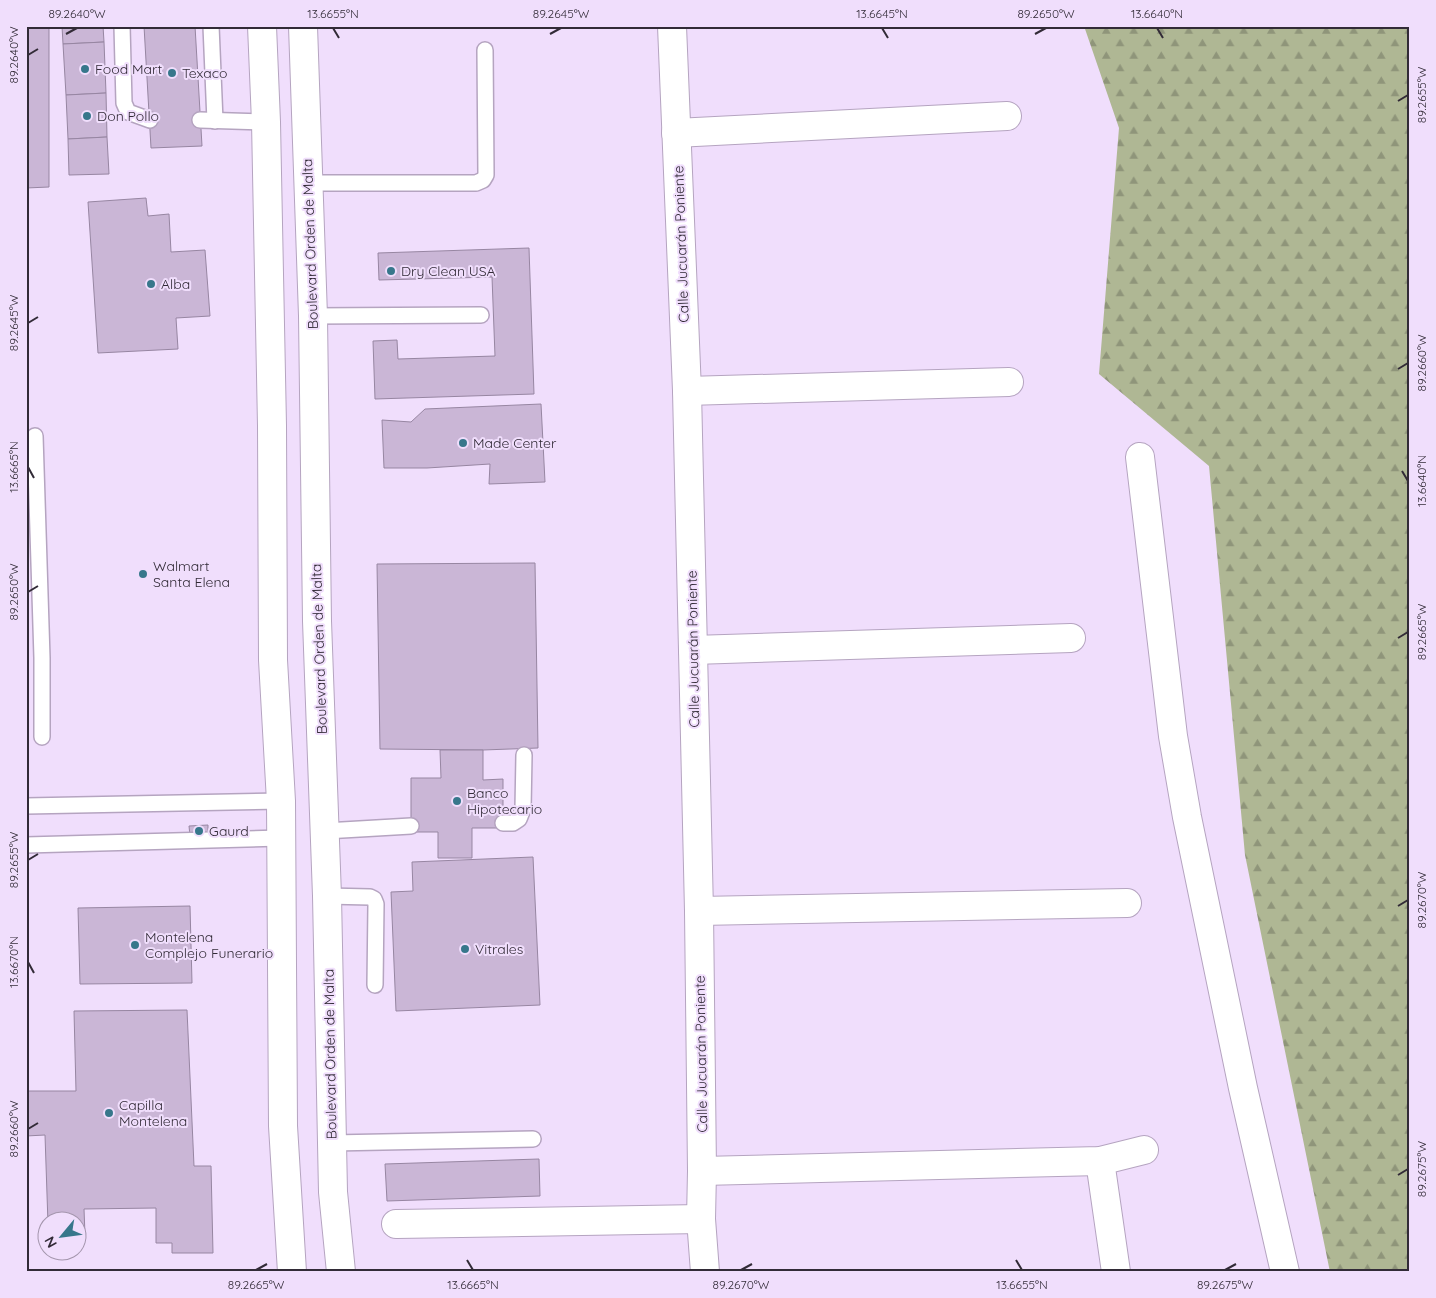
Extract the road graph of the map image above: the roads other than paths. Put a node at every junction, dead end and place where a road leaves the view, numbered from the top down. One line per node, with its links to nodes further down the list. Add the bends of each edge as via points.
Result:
1 (122, 26): 8 (lane, via 124,103 128,112)
2 (211, 26): 9 (lane, via 207,120)
3 (262, 26): 9 (main road)
4 (303, 26): 11 (main road, Boulevard Orden de Malta)
5 (672, 26): 10 (main road, Calle Jucuarán Poniente)
6 (485, 50): 11 (lane, via 486,175 482,180 476,183)
7 (1007, 116): 10 (main road)
8 (150, 120)
9 (266, 122): 22 (main road, via 273,660)
10 (676, 133): 15 (main road, Calle Jucuarán Poniente)
11 (308, 183): 13 (main road, Boulevard Orden de Malta)
12 (481, 315): 13 (lane)
13 (313, 316): 26 (main road, Boulevard Orden de Malta, via 317,621)
14 (1009, 382): 15 (main road)
15 (687, 391): 19 (main road, Calle Jucuarán Poniente)
16 (34, 436): 20 (lane)
17 (1140, 457): 44 (main road, via 1181,781 1243,1088)
18 (1071, 638): 19 (main road)
19 (692, 650): 31 (main road, Calle Jucuarán Poniente)
20 (42, 737)
21 (524, 755): 24 (lane, via 523,809 519,819)
22 (281, 801): 23 (lane); 27 (main road)
23 (26, 806)
24 (503, 823)
25 (411, 826): 26 (lane)
26 (325, 831): 29 (main road, Boulevard Orden de Malta)
27 (281, 838): 28 (lane); 40 (main road, via 283,1126)
28 (26, 845)
29 (327, 896): 32 (lane, via 374,899); 34 (main road, Boulevard Orden de Malta)
30 (1127, 903): 31 (main road)
31 (699, 911): 37 (main road, Calle Jucuarán Poniente)
32 (375, 985)
33 (533, 1139): 34 (lane)
34 (332, 1143): 41 (main road, Boulevard Orden de Malta)
35 (1144, 1150): 36 (main road)
36 (1100, 1161): 37 (main road); 43 (main road)
37 (702, 1171): 38 (main road, Calle Jucuarán Poniente)
38 (701, 1219): 39 (main road); 42 (main road, Calle Jucuarán Poniente)
39 (396, 1224)
40 (292, 1272)
41 (341, 1272)
42 (705, 1272)
43 (1116, 1272)
44 (1285, 1272)

